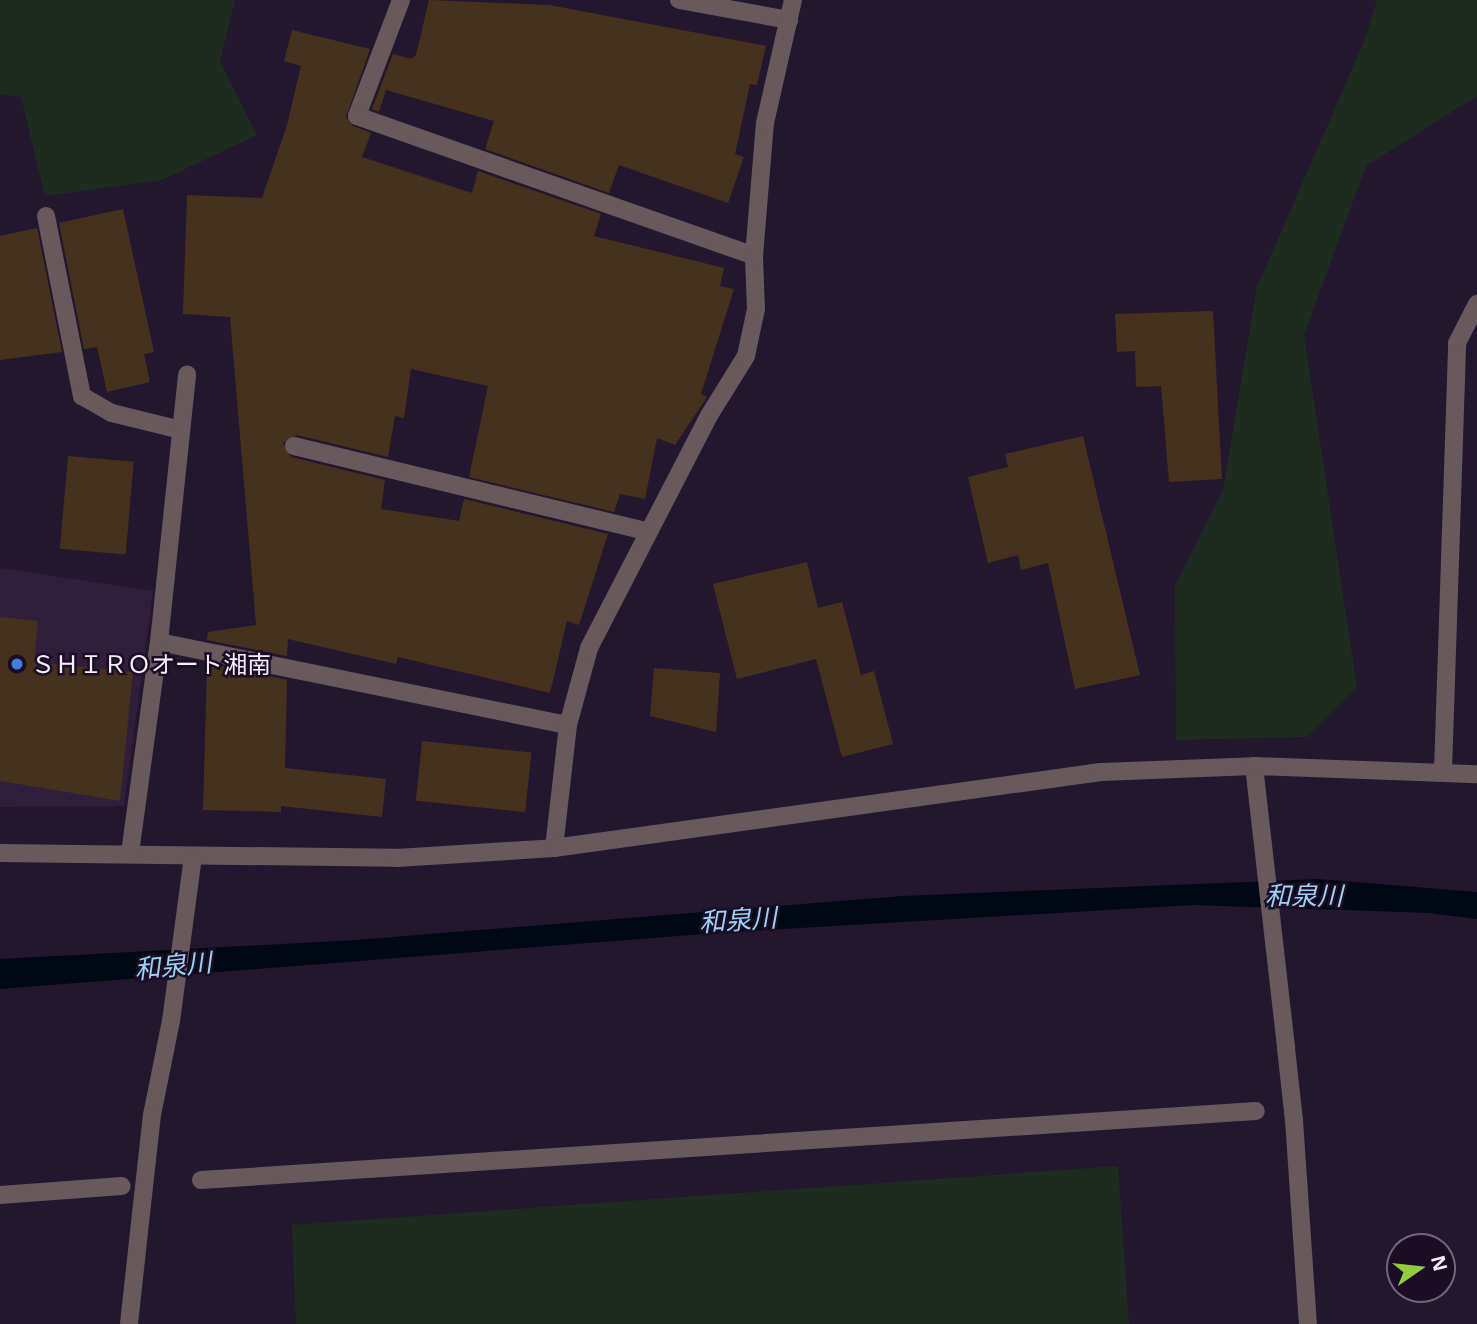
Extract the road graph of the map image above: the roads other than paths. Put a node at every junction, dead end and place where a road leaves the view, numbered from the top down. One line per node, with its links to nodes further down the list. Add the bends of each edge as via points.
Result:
1 (401, 0): 6 (street, via 357,116)
2 (679, 0): 4 (street)
3 (793, 0): 4 (street)
4 (789, 20): 6 (street, via 765,123)
5 (46, 216): 9 (street, via 82,396 112,413)
6 (754, 256): 11 (street, via 756,309 746,356 710,414)
7 (1477, 304): 15 (street, via 1457,343)
8 (187, 374): 9 (street)
9 (181, 430): 12 (street)
10 (294, 446): 11 (street)
11 (649, 532): 13 (street, via 589,648)
12 (159, 642): 13 (street); 19 (street)
13 (568, 725): 17 (street)
14 (1254, 766): 15 (street); 17 (street, via 1101,772); 26 (street, bridge, via 1294,1120)
15 (1443, 771): 16 (street)
16 (1477, 774)
17 (554, 848): 20 (street, via 397,858)
18 (0, 853): 19 (street)
19 (130, 853): 20 (street)
20 (192, 858): 25 (street, bridge, via 172,1021 152,1115)
21 (1256, 1111): 22 (street)
22 (201, 1180)
23 (122, 1186): 24 (street)
24 (0, 1195)
25 (129, 1324)
26 (1308, 1324)

